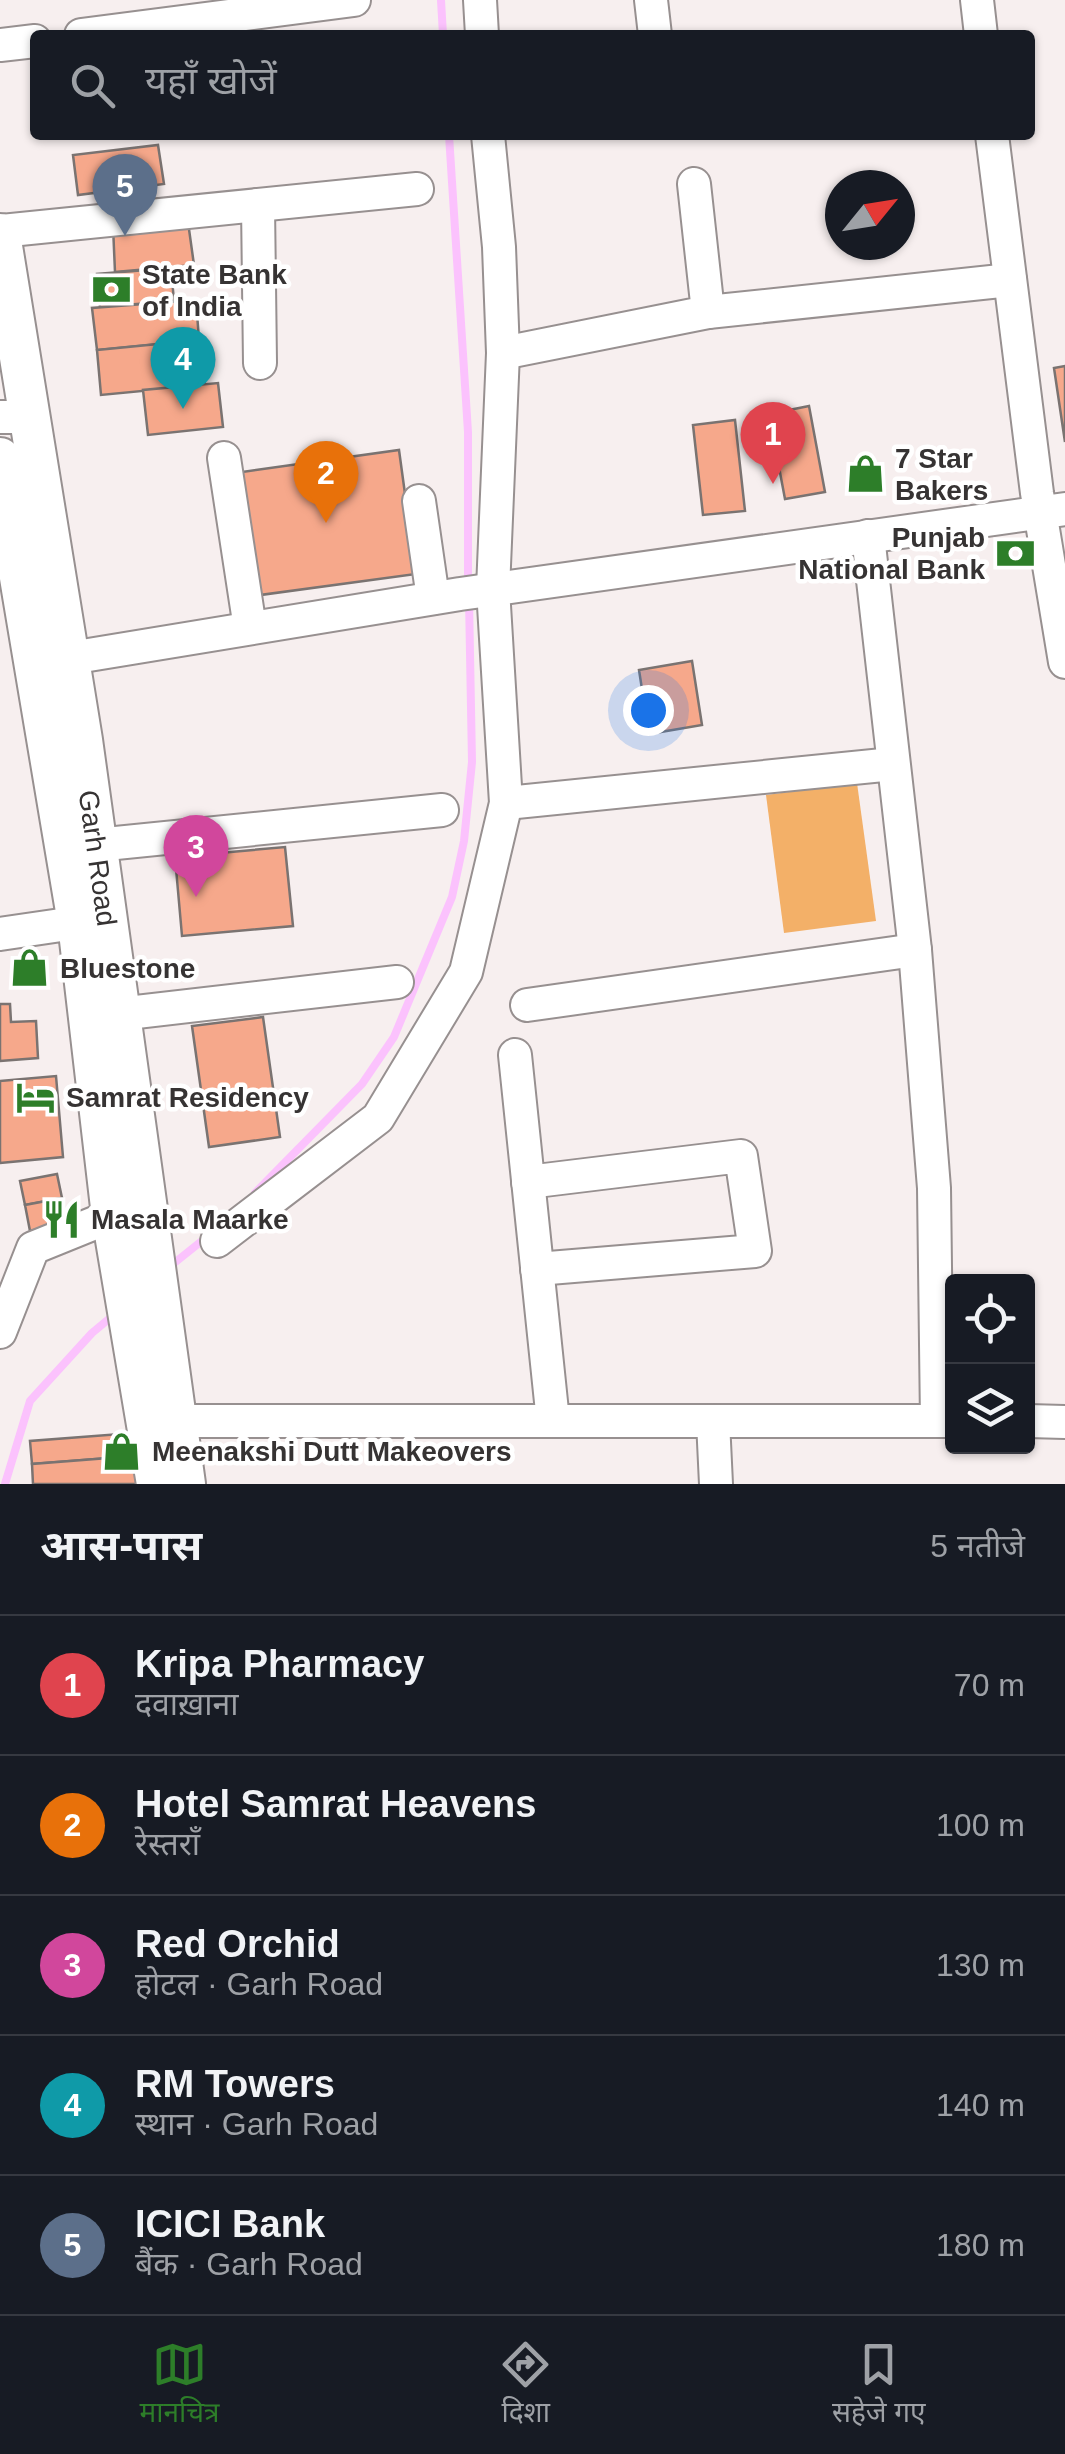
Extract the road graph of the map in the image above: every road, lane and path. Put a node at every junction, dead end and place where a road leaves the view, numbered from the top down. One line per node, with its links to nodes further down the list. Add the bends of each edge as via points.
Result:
1 (354, 0): 5 (street)
2 (480, 0): 6 (street)
3 (650, 0): 7 (street)
4 (977, 0): 8 (street)
5 (119, 30)
6 (482, 30)
7 (655, 30)
8 (980, 30)
9 (30, 42): 10 (street)
10 (0, 45)
11 (495, 140): 19 (street)
12 (993, 140): 17 (street)
13 (694, 184): 18 (street)
14 (417, 189): 15 (street)
15 (258, 205): 16 (street); 20 (street)
16 (0, 232): 21 (main road, Garh Road)
17 (1010, 280): 18 (street); 25 (street)
18 (708, 312): 19 (street)
19 (503, 353): 27 (street)
20 (260, 362)
21 (14, 417): 30 (main road, Garh Road)
22 (0, 458): 30 (main road, Garh Road)
23 (224, 458): 29 (street)
24 (420, 501): 28 (street)
25 (1052, 511): 26 (street); 31 (street)
26 (868, 536): 27 (street); 32 (street)
27 (494, 589): 28 (street); 33 (street)
28 (446, 596): 29 (street)
29 (250, 628): 30 (street)
30 (51, 661): 35 (main road, Garh Road); 36 (main road, Garh Road)
31 (1065, 662)
32 (893, 764): 33 (street); 38 (street)
33 (506, 804): 45 (street, via 466,972 378,1118)
34 (442, 810): 35 (street)
35 (96, 845): 36 (main road, Garh Road)
36 (92, 921): 37 (street); 41 (main road, Garh Road); 44 (main road, Garh Road)
37 (0, 934)
38 (915, 950): 40 (street); 49 (street)
39 (397, 982): 41 (street)
40 (527, 1005)
41 (119, 1014): 44 (main road, Garh Road)
42 (515, 1054): 43 (street)
43 (528, 1182): 47 (street); 47 (street, via 741,1156 755,1251)
44 (130, 1219): 46 (street); 50 (main road, Garh Road)
45 (217, 1241)
46 (16, 1249): 48 (street)
47 (538, 1270): 51 (street)
48 (0, 1332)
49 (945, 1421): 52 (street)
50 (161, 1422): 51 (street); 55 (main road, Garh Road); 56 (main road, Garh Road)
51 (553, 1422): 52 (street)
52 (713, 1422): 57 (street)
53 (1035, 1422): 54 (street)
54 (1065, 1422)
55 (156, 1484)
56 (185, 1484)
57 (716, 1484)

